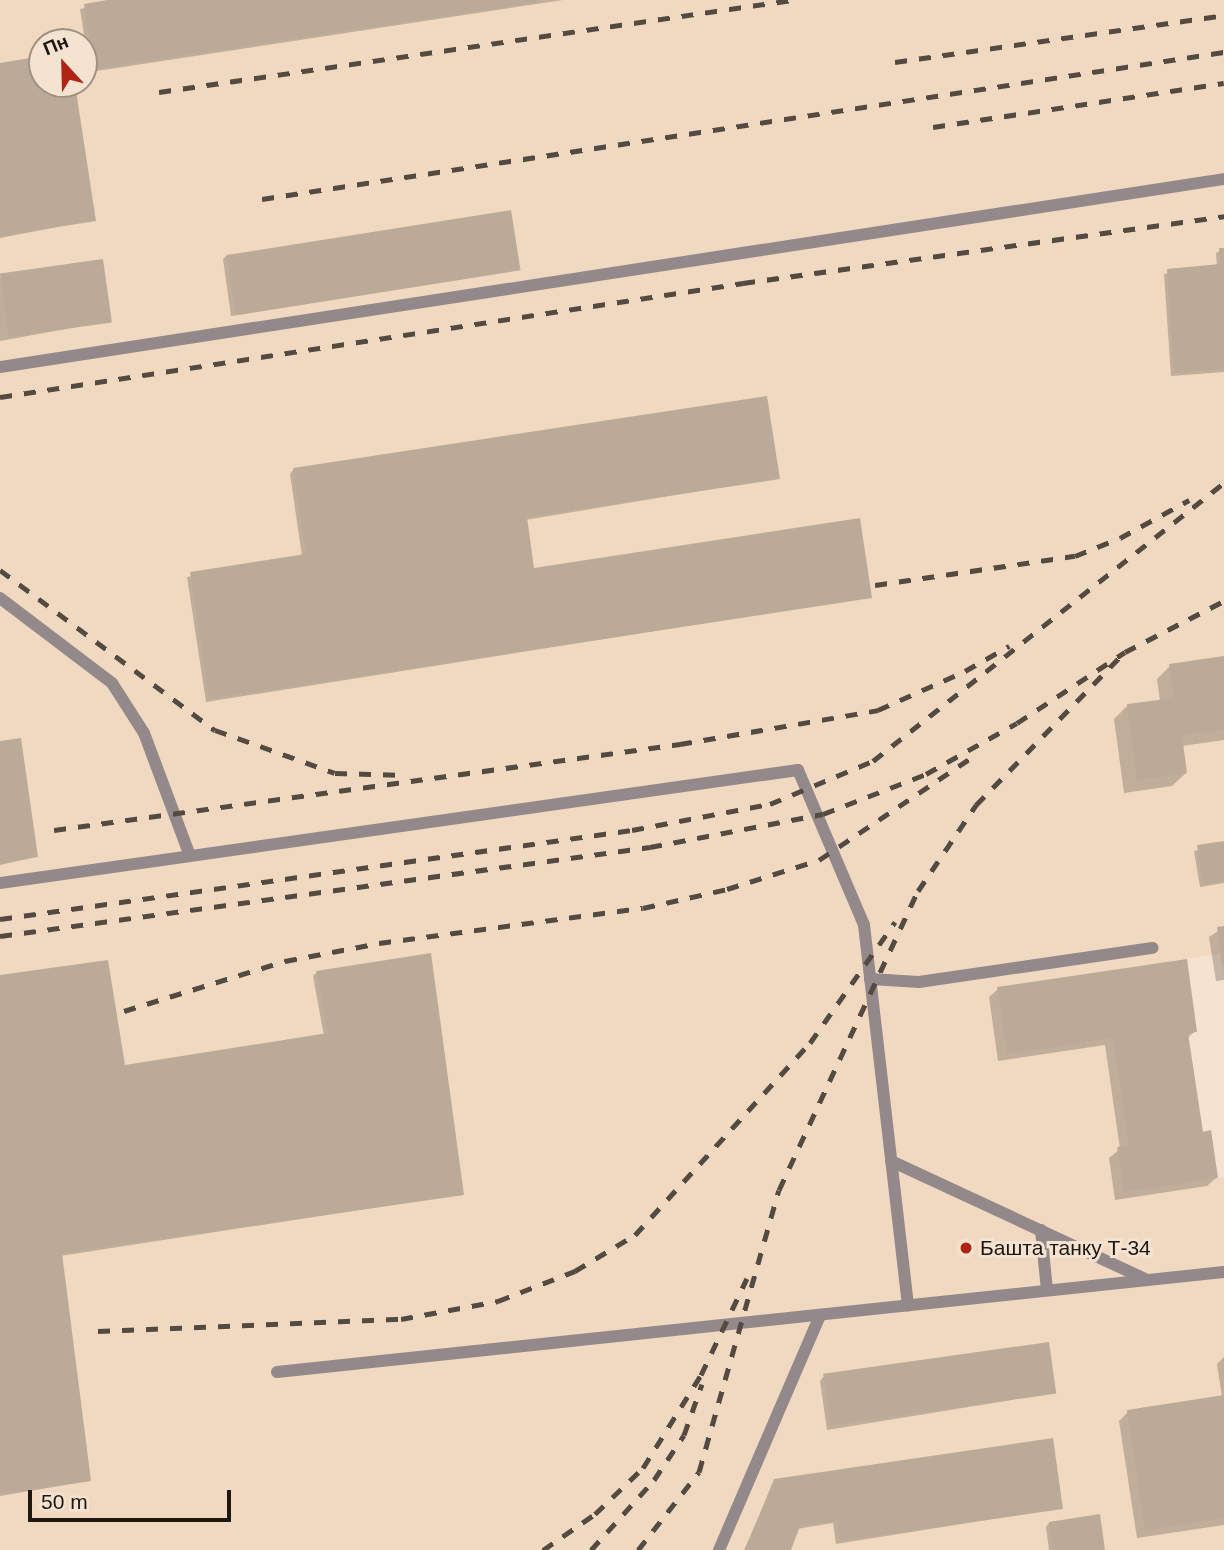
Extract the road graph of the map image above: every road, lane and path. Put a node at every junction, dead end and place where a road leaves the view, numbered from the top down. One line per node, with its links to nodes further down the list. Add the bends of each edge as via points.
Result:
1 (1224, 179): 2 (lane)
2 (0, 367)
3 (0, 598): 4 (lane, via 112,683 144,733)
4 (190, 856): 5 (lane); 7 (lane, via 798,769 864,925)
5 (0, 883)
6 (1153, 948): 7 (lane, via 919,982)
7 (870, 979): 8 (lane)
8 (891, 1161): 9 (lane); 13 (lane)
9 (1041, 1230): 11 (lane); 12 (lane)
10 (1224, 1272): 11 (lane)
11 (1147, 1280): 12 (lane)
12 (1047, 1290): 13 (lane)
13 (908, 1305): 14 (lane)
14 (820, 1315): 15 (lane); 16 (lane)
15 (277, 1372)
16 (719, 1550)

